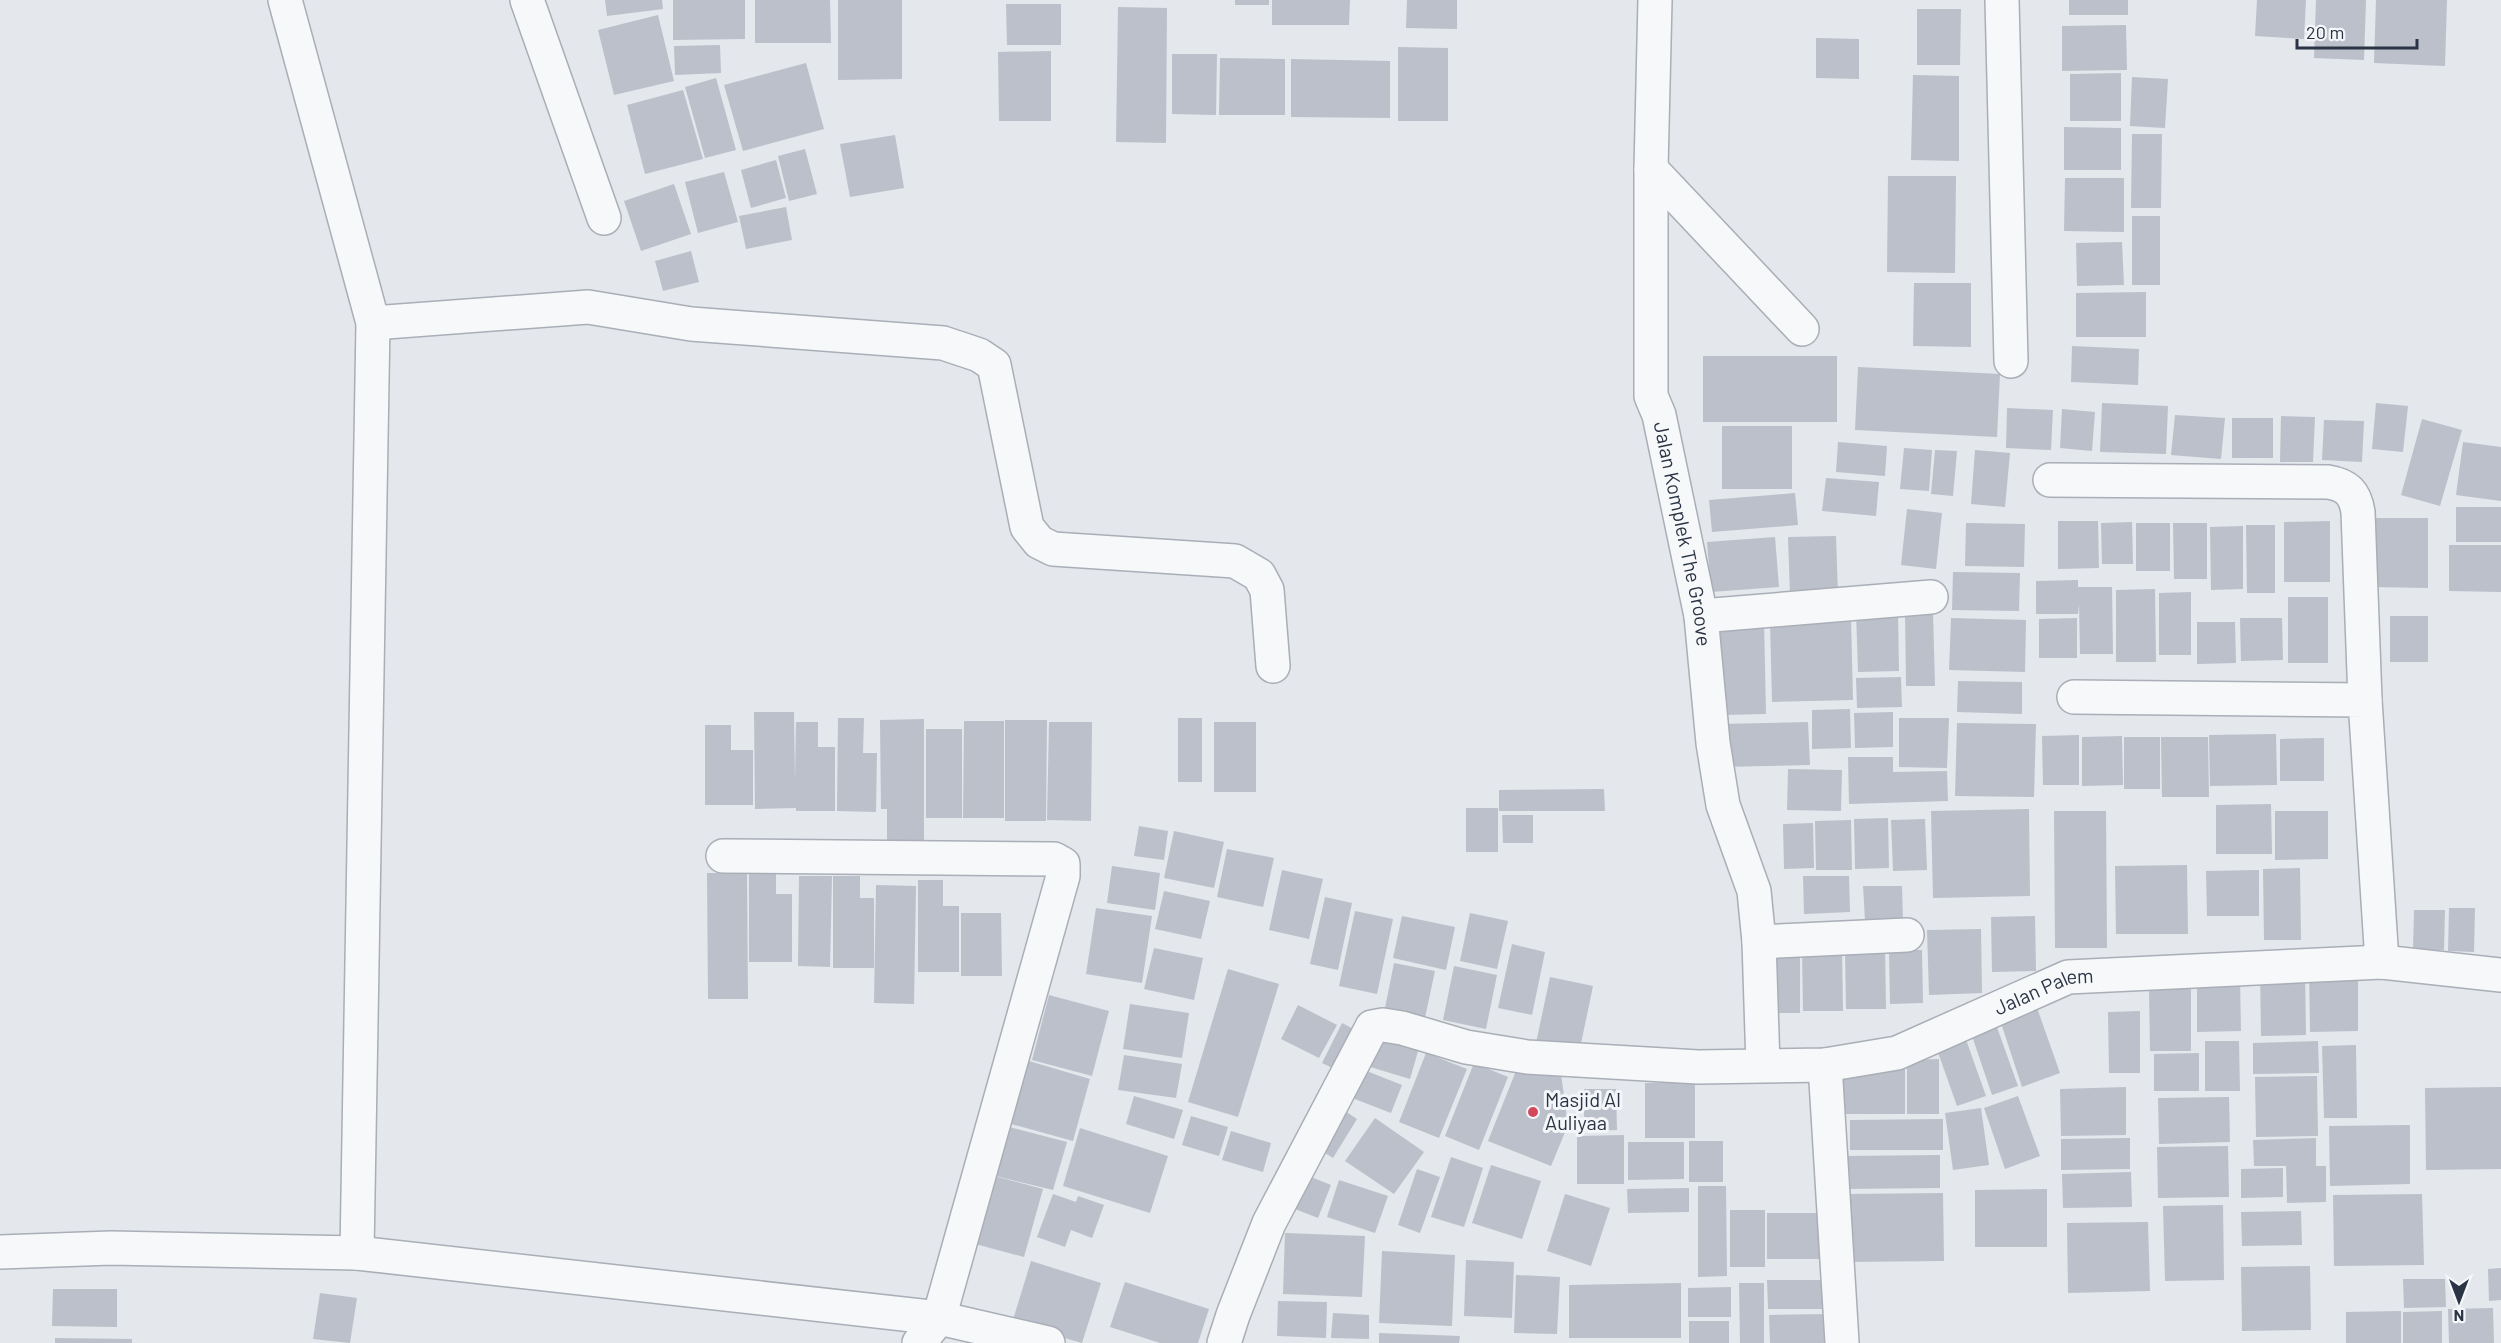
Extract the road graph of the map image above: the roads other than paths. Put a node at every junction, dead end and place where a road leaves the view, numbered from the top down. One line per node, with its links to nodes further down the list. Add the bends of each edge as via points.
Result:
1 (285, 0): 7 (street)
2 (527, 0): 6 (street)
3 (1655, 0): 5 (street, Jalan Komplek The Groove)
4 (2002, 0): 9 (street)
5 (1651, 169): 8 (street); 12 (street, Jalan Komplek The Groove, via 1651,396 1659,415)
6 (604, 218)
7 (373, 323): 13 (street, via 588,307 691,324 943,343 979,355 994,365 1027,527 1039,542 1053,549 1236,561 1259,575 1268,590); 24 (street)
8 (1802, 329)
9 (2011, 361)
10 (2050, 480): 15 (street, via 2342,484 2355,497 2358,512)
11 (1931, 597): 12 (street)
12 (1701, 616): 18 (street, Jalan Komplek The Groove, via 1723,805 1754,891)
13 (1273, 666)
14 (2074, 697): 15 (street)
15 (2365, 700): 19 (street)
16 (723, 856): 25 (street, via 1054,859 1063,864 1063,876)
17 (1907, 935): 18 (street)
18 (1759, 942): 21 (street, Jalan Komplek The Groove)
19 (2382, 962): 20 (street, Jalan Palem); 22 (street, Jalan Palem, via 2068,977 1897,1053)
20 (2501, 975)
21 (1763, 1065): 22 (street, Jalan Palem); 29 (street, Jalan Palem, via 1698,1066 1527,1057 1466,1047 1402,1028 1372,1027 1269,1223)
22 (1825, 1065): 26 (street)
23 (0, 1252): 24 (street, via 111,1248)
24 (357, 1253): 25 (street)
25 (939, 1318): 27 (street); 28 (street)
26 (1842, 1342)
27 (919, 1343)
28 (1048, 1343)
29 (1224, 1343)

